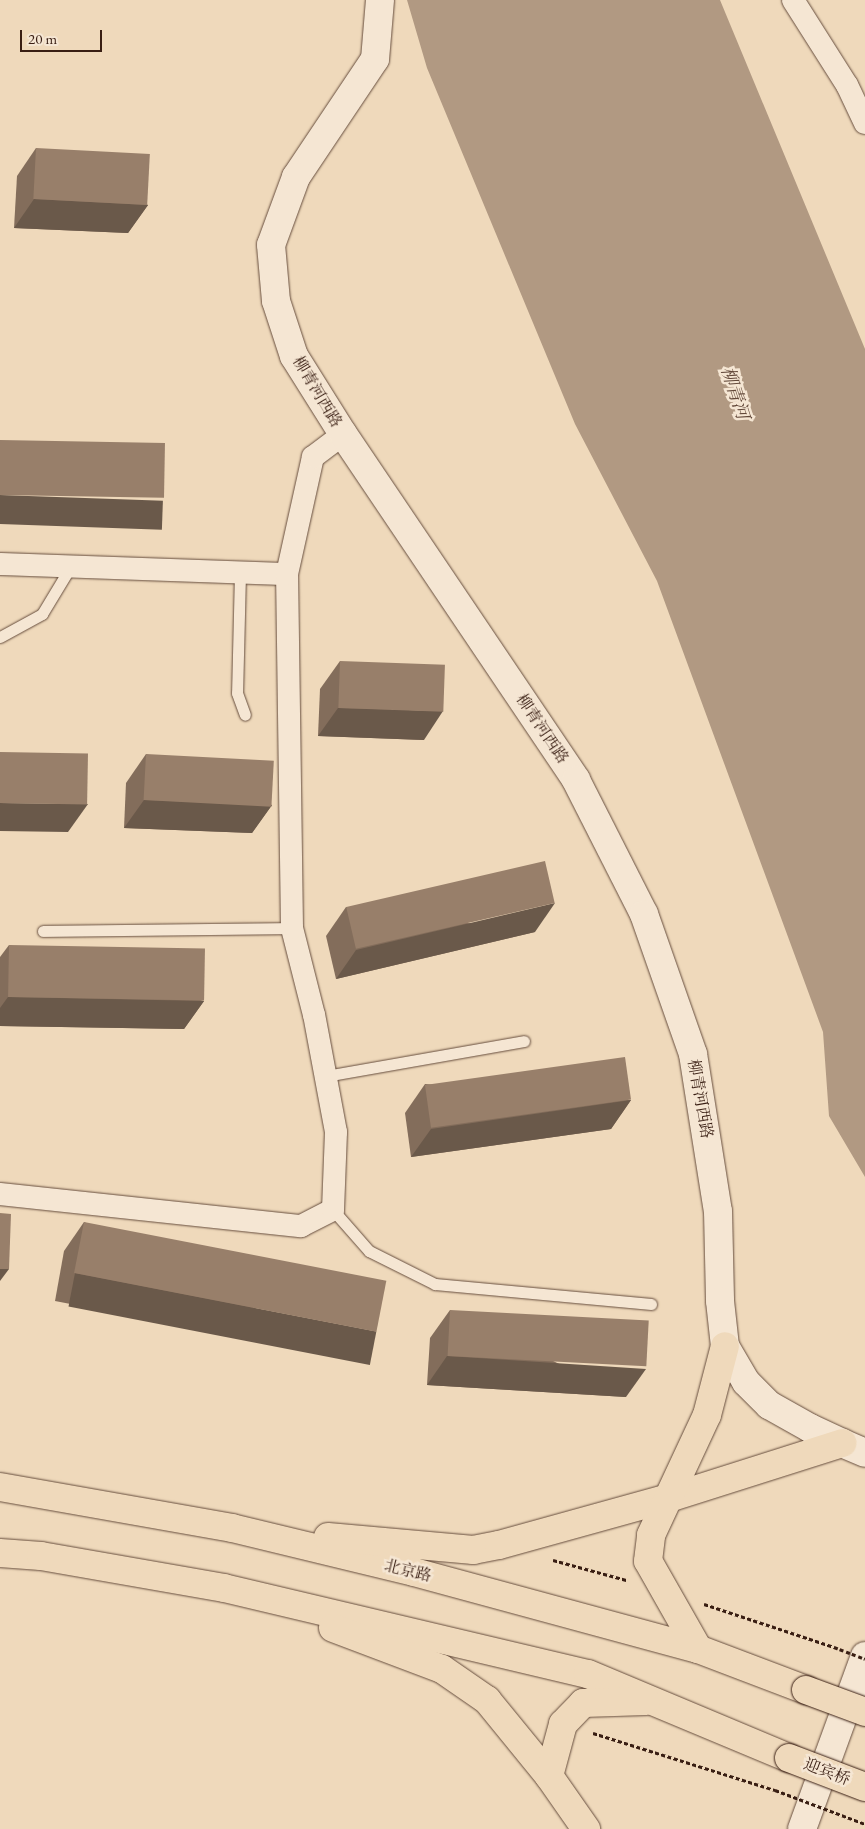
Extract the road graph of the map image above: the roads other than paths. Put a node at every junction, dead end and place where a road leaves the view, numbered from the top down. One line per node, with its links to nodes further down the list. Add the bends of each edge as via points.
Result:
1 (380, 0): 4 (street, 柳青河西路, via 375,59 296,177 271,245 276,301 294,356)
2 (793, 0): 3 (street, via 847,85)
3 (865, 123)
4 (343, 434): 8 (street, via 312,456); 18 (street, 柳青河西路, via 576,780 644,914 692,1054 718,1211 720,1301)
5 (0, 564): 6 (street)
6 (71, 566): 7 (street); 9 (lane, via 42,614)
7 (240, 572): 8 (street); 10 (lane, via 237,693)
8 (288, 574): 11 (street)
9 (0, 637)
10 (245, 715)
11 (292, 928): 12 (lane); 14 (street)
12 (43, 932)
13 (524, 1041): 14 (lane)
14 (326, 1076): 16 (street, via 336,1132)
15 (0, 1194): 16 (street, via 301,1226)
16 (333, 1210): 17 (lane, via 369,1251 435,1284)
17 (650, 1304)
18 (725, 1346): 19 (street, 柳青河西路, via 746,1382 769,1405); 21 (main road, via 707,1414)
19 (854, 1448): 21 (main road)
20 (0, 1487): 22 (main road, 北京路)
21 (669, 1498): 22 (main road, via 473,1550); 25 (main road, via 651,1534 648,1562)
22 (232, 1528): 25 (main road, 北京路, via 414,1572)
23 (0, 1553): 24 (main road, via 41,1556)
24 (224, 1588): 27 (main road, via 588,1674); 29 (main road, via 442,1669 487,1700)
25 (698, 1649): 28 (main road, 北京路, bridge)
26 (865, 1657): 32 (street)
27 (657, 1701): 29 (main road, via 582,1703 563,1724); 30 (main road, 迎宾桥, bridge)
28 (865, 1712)
29 (549, 1776): 31 (main road)
30 (865, 1787)
31 (586, 1829)
32 (802, 1829)

